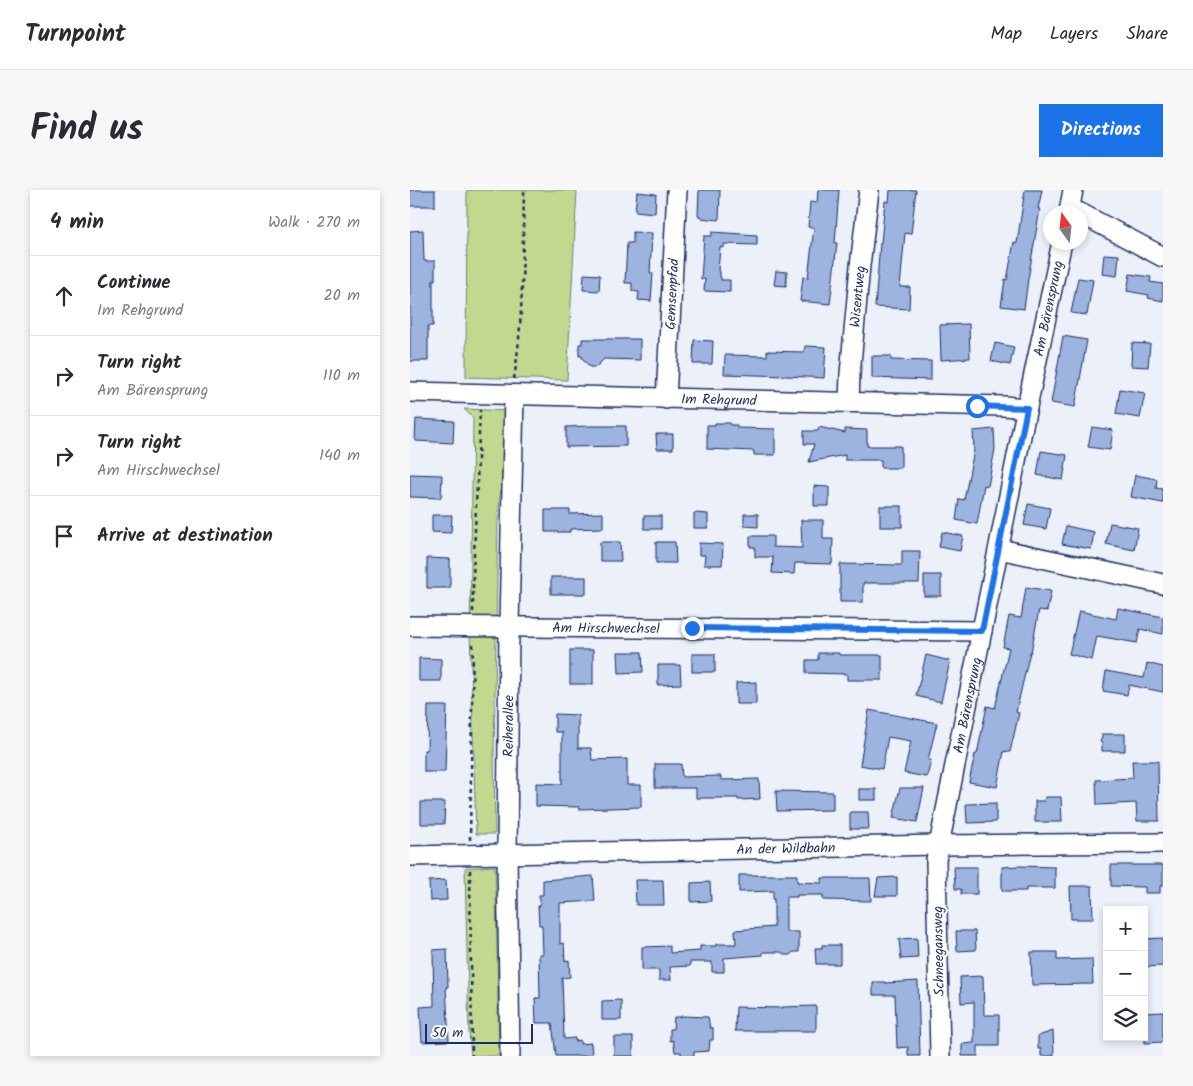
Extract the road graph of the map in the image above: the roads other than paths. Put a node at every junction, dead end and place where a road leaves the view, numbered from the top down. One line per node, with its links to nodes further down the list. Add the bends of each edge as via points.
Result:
1 (677, 190): 8 (street, Gemsenpfad)
2 (869, 190): 9 (street, Wisentweg)
3 (1088, 215): 5 (street)
4 (1060, 250): 10 (street, Am Bärensprung)
5 (1163, 258)
6 (410, 392): 7 (street, Im Rehgrund)
7 (514, 395): 8 (street, Im Rehgrund); 14 (street, Reiherallee)
8 (666, 399): 9 (street, Im Rehgrund)
9 (848, 402): 10 (street, Im Rehgrund)
10 (1027, 408): 11 (street, Am Bärensprung)
11 (999, 549): 12 (street); 15 (street, Am Bärensprung)
12 (1163, 584)
13 (410, 626): 14 (street, Am Hirschwechsel)
14 (509, 626): 15 (street, Am Hirschwechsel); 18 (street, Reiherallee)
15 (982, 631): 17 (street, Am Bärensprung)
16 (1163, 843): 17 (street, An der Wildbahn)
17 (938, 846): 18 (street, An der Wildbahn); 21 (street, Schneegansweg)
18 (506, 855): 19 (street, An der Wildbahn); 20 (street, Reiherallee)
19 (410, 856)
20 (510, 1056)
21 (940, 1056)

